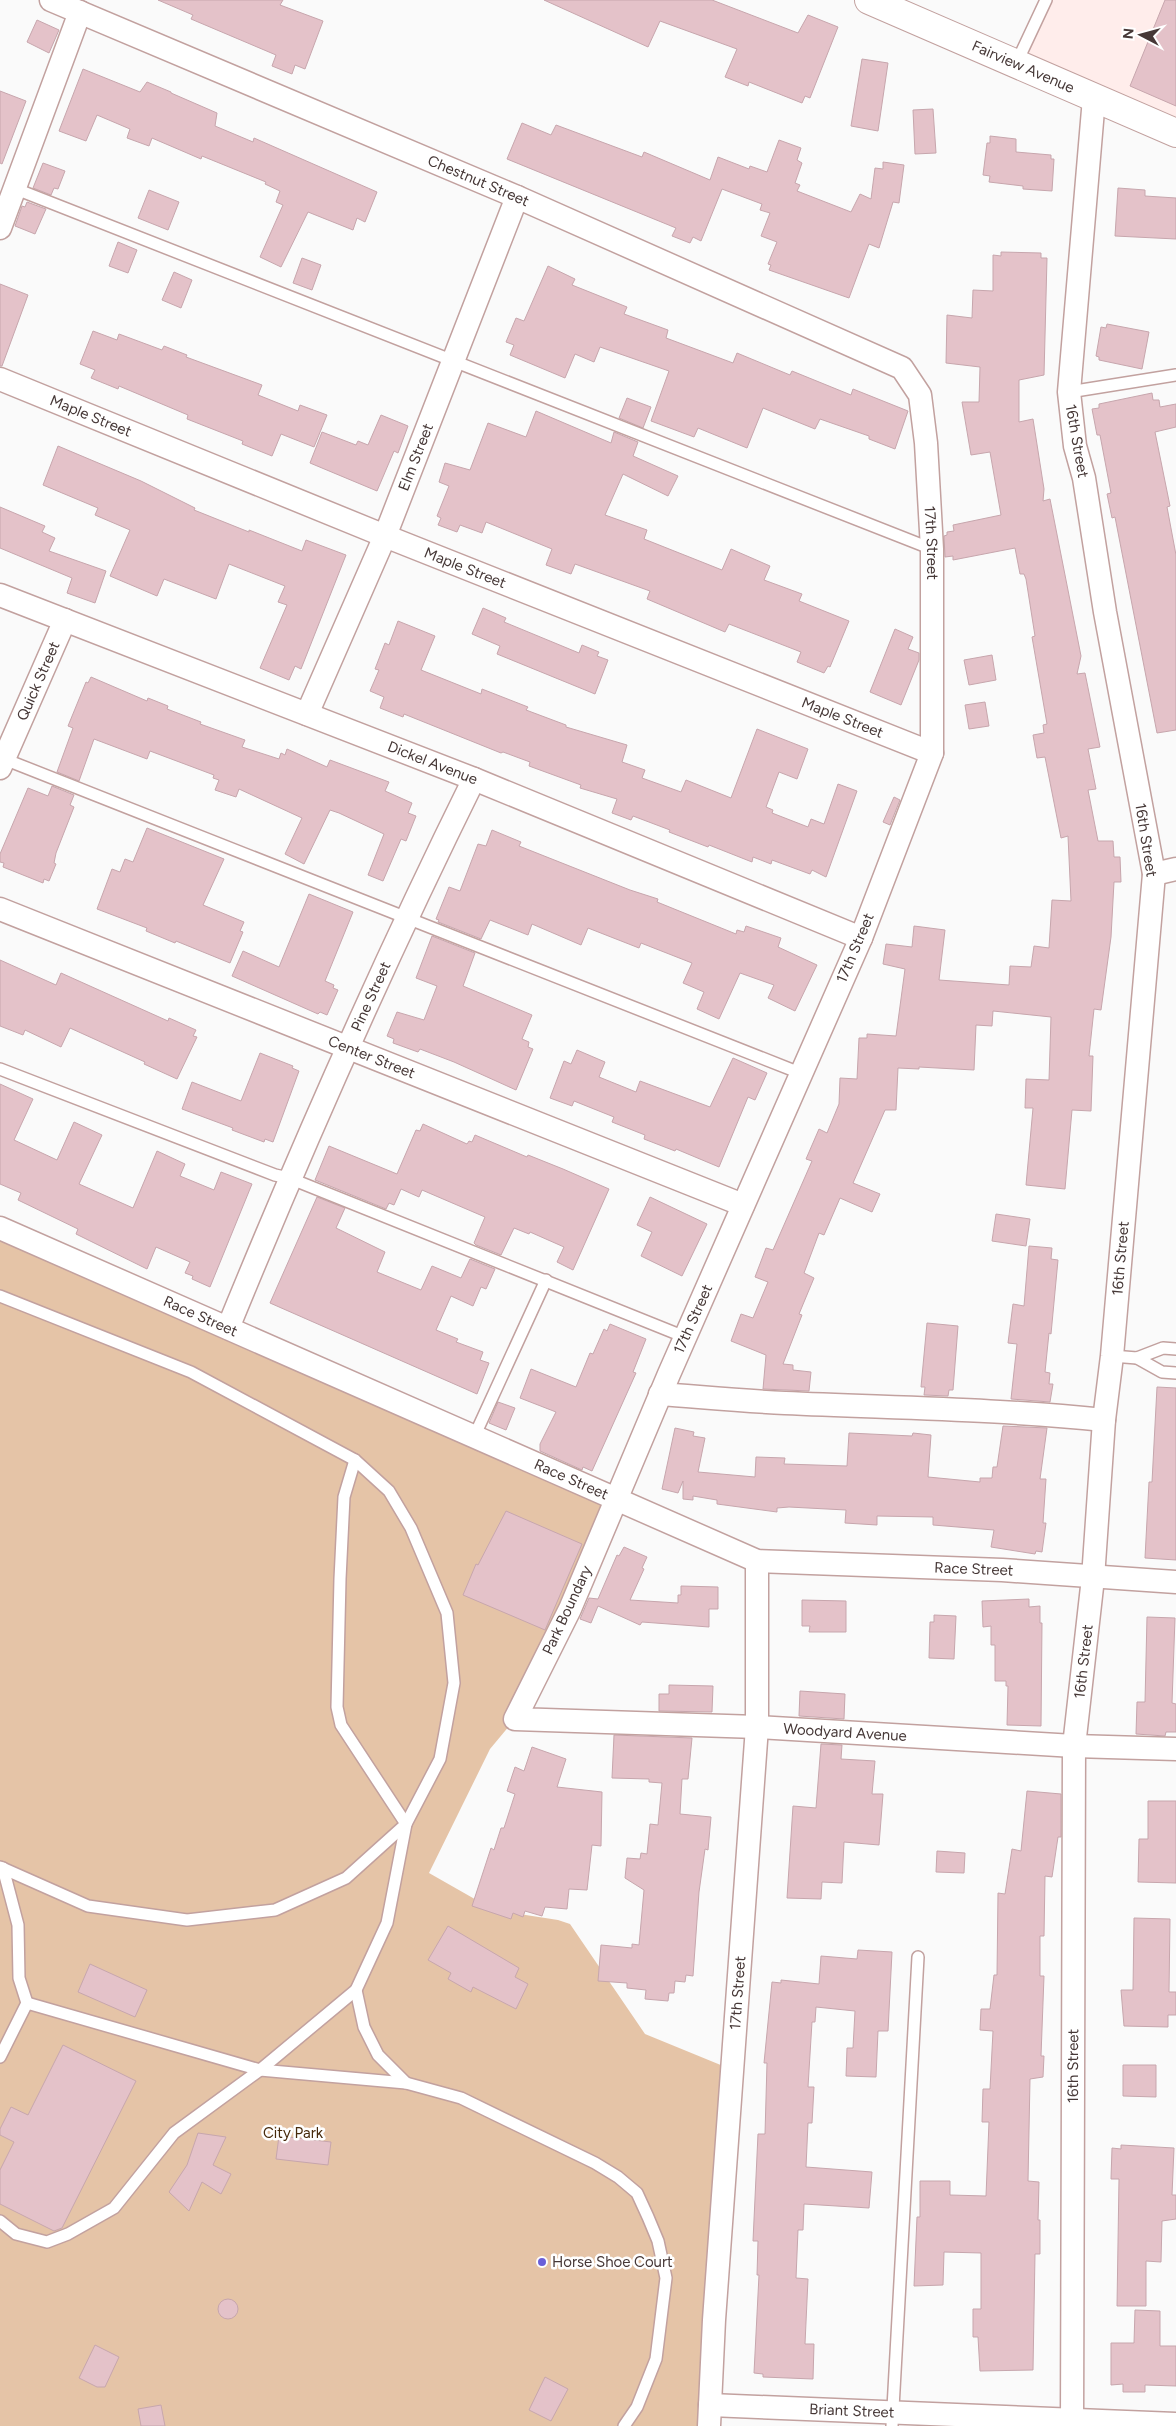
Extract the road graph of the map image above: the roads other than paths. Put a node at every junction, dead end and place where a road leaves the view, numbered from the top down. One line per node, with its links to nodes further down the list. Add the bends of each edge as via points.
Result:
1 (51, 0): 4 (street, Chestnut Street)
2 (869, 0): 5 (street, Fairview Avenue)
3 (1046, 0): 5 (lane)
4 (80, 12): 8 (street); 9 (street, Chestnut Street)
5 (1016, 64): 6 (street, Fairview Avenue)
6 (1094, 98): 7 (street, Fairview Avenue); 15 (street, 16th Street)
7 (1176, 133)
8 (16, 189): 10 (street); 11 (lane)
9 (518, 197): 11 (street, Elm Street); 12 (street, Chestnut Street)
10 (0, 228)
11 (453, 361): 16 (street, Elm Street); 17 (lane)
12 (902, 368): 17 (street, 17th Street, via 920,395)
13 (1176, 375): 15 (lane)
14 (0, 379): 16 (street, Maple Street)
15 (1069, 392): 25 (street, 16th Street, via 1074,446 1084,478 1105,612)
16 (385, 536): 20 (street, Elm Street); 21 (street, Maple Street)
17 (932, 549): 21 (street, 17th Street)
18 (0, 595): 19 (street, Dickel Avenue)
19 (65, 620): 20 (street, Dickel Avenue); 22 (street, Quick Street)
20 (307, 714): 23 (street, Dickel Avenue)
21 (932, 752): 28 (street, 17th Street)
22 (2, 764): 27 (lane)
23 (474, 779): 27 (street, Pine Street); 28 (street, Dickel Avenue)
24 (1176, 869): 25 (street)
25 (1154, 874): 40 (street, 16th Street)
26 (0, 909): 29 (street, Center Street)
27 (405, 919): 29 (street, Pine Street); 31 (lane)
28 (861, 938): 31 (street, 17th Street)
29 (346, 1046): 32 (street, Pine Street); 33 (street, Center Street)
30 (0, 1069): 32 (lane, via 275,1176)
31 (800, 1073): 33 (street, 17th Street)
32 (289, 1178): 35 (lane); 37 (street, Pine Street)
33 (744, 1205): 38 (street, 17th Street)
34 (0, 1228): 37 (street, Race Street)
35 (546, 1280): 38 (lane); 45 (lane)
36 (0, 1296): 46 (lane, via 191,1372)
37 (228, 1328): 45 (street, Race Street)
38 (685, 1337): 43 (street, 17th Street)
39 (1176, 1349): 41 (lane, via 1163,1348)
40 (1112, 1356): 41 (lane); 44 (street, 16th Street)
41 (1137, 1358): 42 (lane, via 1162,1372)
42 (1176, 1373)
43 (660, 1394): 44 (street); 47 (street, 17th Street)
44 (1104, 1420): 49 (street, 16th Street)
45 (474, 1437): 47 (street, Race Street)
46 (355, 1460): 55 (lane, via 344,1497 337,1707 341,1725); 55 (lane, via 390,1491 411,1528 447,1613 454,1683 440,1759)
47 (615, 1499): 48 (street, Race Street); 51 (street, Park Boundary, via 570,1609)
48 (757, 1561): 49 (street, Race Street, via 1002,1570); 52 (street, 17th Street)
49 (1093, 1578): 50 (street, Race Street); 53 (street, 16th Street)
50 (1176, 1582)
51 (514, 1719): 52 (street, Woodyard Avenue)
52 (758, 1727): 53 (street, Woodyard Avenue); 64 (street, 17th Street)
53 (1074, 1746): 54 (street, Woodyard Avenue); 66 (street, 16th Street)
54 (1176, 1748)
55 (406, 1824): 56 (lane, via 346,1878 275,1910 187,1920 88,1906); 58 (lane, via 387,1923)
56 (1, 1868): 59 (lane, via 18,1925 19,1978)
57 (918, 1956): 65 (lane)
58 (356, 1990): 61 (lane); 62 (lane, via 364,2027 378,2055)
59 (27, 2003): 60 (lane); 61 (lane)
60 (0, 2057)
61 (260, 2070): 62 (lane); 63 (lane, via 174,2133 114,2208 47,2242 16,2234)
62 (406, 2083): 68 (lane, via 461,2098 595,2163 637,2193 658,2241 666,2278 656,2360 637,2407)
63 (0, 2221)
64 (709, 2416): 65 (street, Briant Street)
65 (892, 2419): 66 (street, Briant Street)
66 (1072, 2422): 67 (street, Briant Street)
67 (1176, 2424)
68 (624, 2426)

